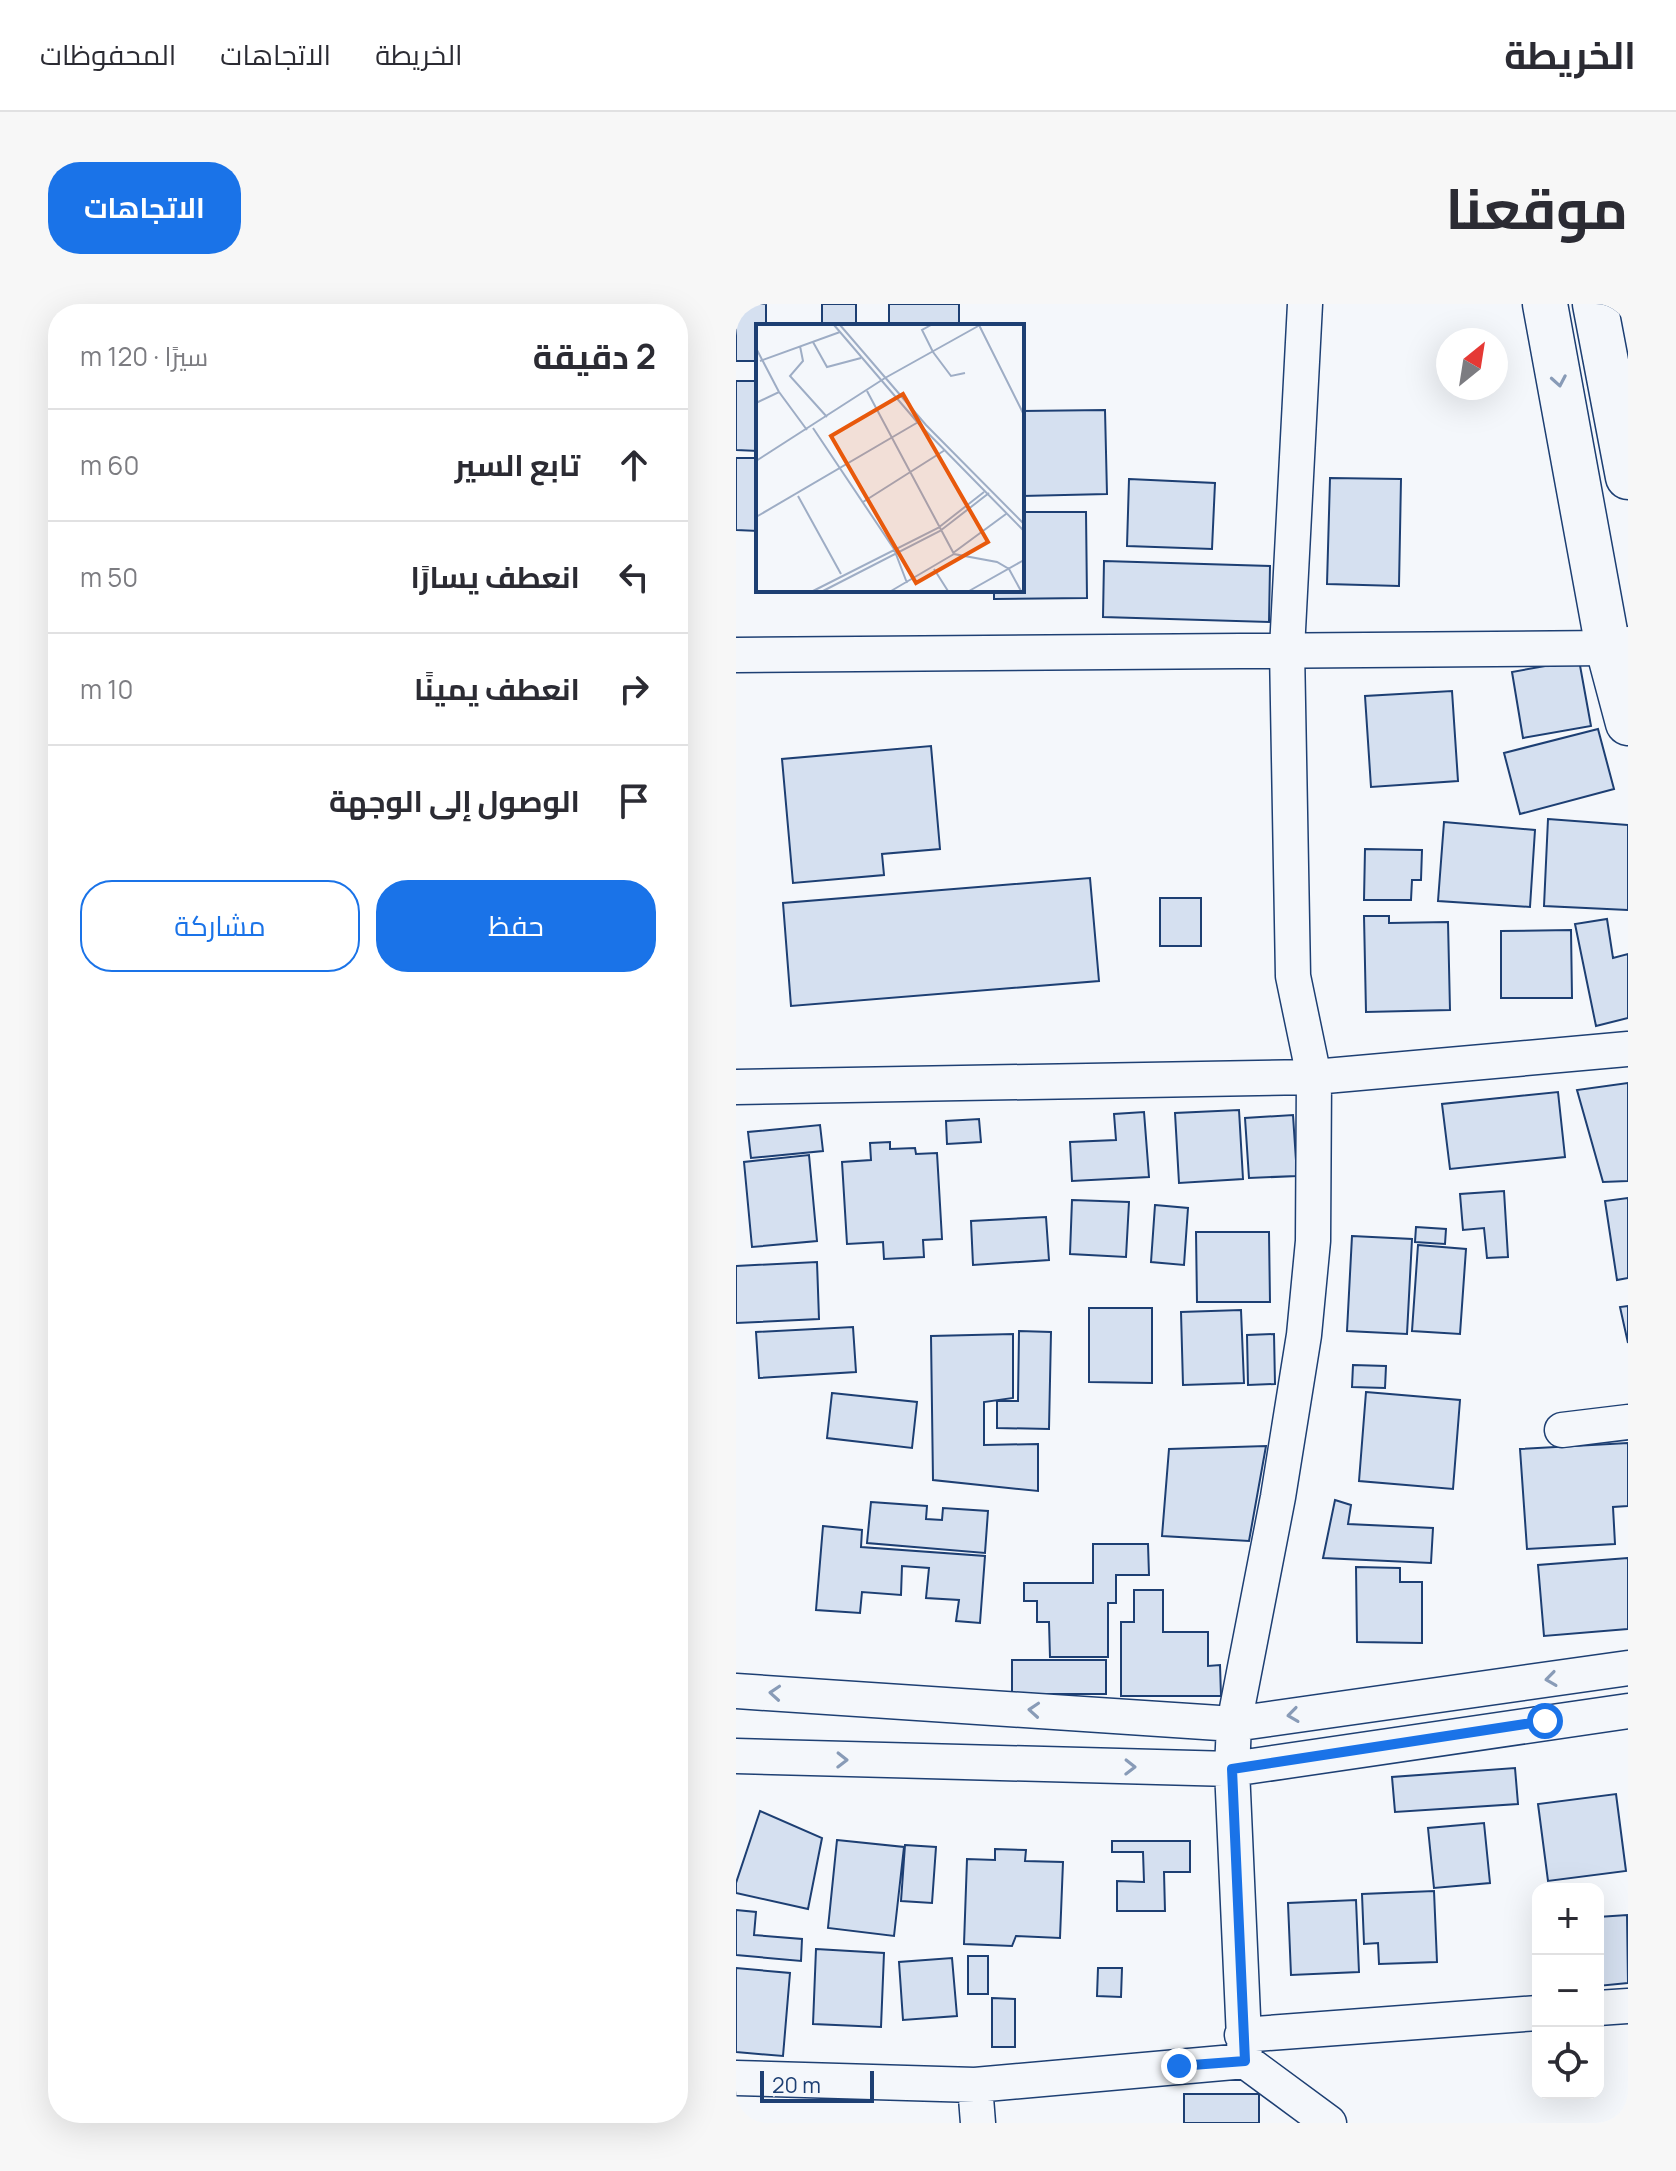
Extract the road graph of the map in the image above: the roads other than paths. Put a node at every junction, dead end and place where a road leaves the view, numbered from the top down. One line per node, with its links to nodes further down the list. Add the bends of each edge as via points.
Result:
1 (1305, 304): 6 (street)
2 (1545, 304): 5 (main road, one-way to 5)
3 (1595, 304): 4 (main road)
4 (1628, 477)
5 (1618, 646): 6 (street); 8 (main road)
6 (1287, 649): 7 (street); 10 (street, via 1293,976)
7 (736, 655)
8 (1628, 723)
9 (1628, 1049): 10 (street)
10 (1314, 1077): 11 (street); 17 (street, via 1313,1241 1304,1335)
11 (736, 1087)
12 (1628, 1422): 13 (street)
13 (1562, 1430)
14 (1628, 1668): 17 (street, one-way to 17)
15 (736, 1691): 17 (street, one-way to 15)
16 (1628, 1711): 19 (street)
17 (1234, 1724): 19 (street)
18 (736, 1756): 19 (street, one-way to 19)
19 (1232, 1769): 23 (street)
20 (1628, 2006): 21 (street)
21 (1604, 2008)
22 (1532, 2014): 23 (street)
23 (1244, 2048): 25 (street); 27 (street)
24 (736, 2078): 25 (street)
25 (975, 2085): 26 (street)
26 (978, 2123)
27 (1329, 2123)

